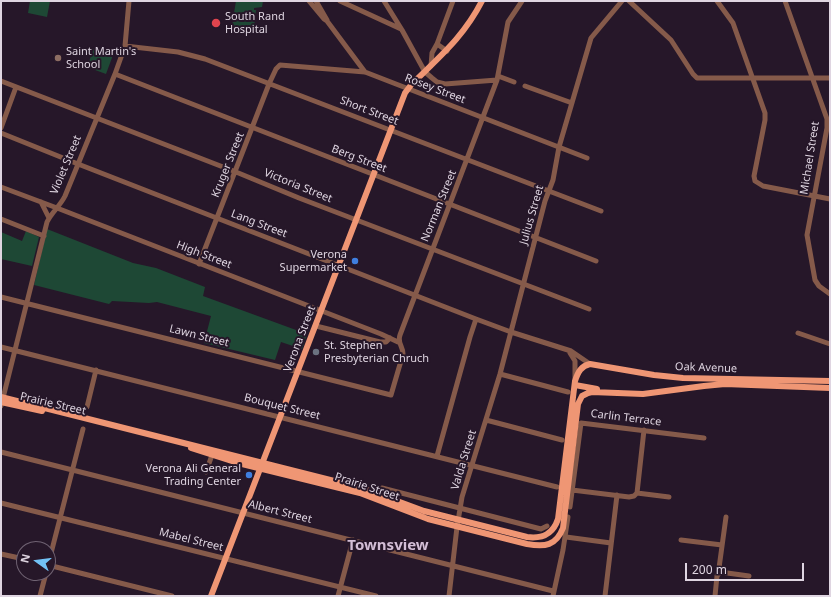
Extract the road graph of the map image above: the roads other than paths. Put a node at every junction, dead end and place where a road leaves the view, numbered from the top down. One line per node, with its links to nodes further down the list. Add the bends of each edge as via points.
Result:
1 (129, 1): 18 (street, Violet Street)
2 (309, 1): 15 (street)
3 (340, 1): 14 (street)
4 (384, 1): 13 (street)
5 (453, 1): 17 (street)
6 (482, 1): 19 (main road, via 463,32)
7 (522, 1): 25 (street, Norman Street, via 508,22)
8 (622, 1): 35 (street, Julius Street, via 591,38)
9 (629, 1): 28 (street, via 671,40 694,76 699,79)
10 (717, 1): 28 (street, via 733,24)
11 (785, 1): 26 (street, Michael Street)
12 (318, 2): 15 (street)
13 (392, 14): 14 (street); 16 (street)
14 (384, 20): 16 (street)
15 (327, 21): 21 (street)
16 (402, 30): 22 (street)
17 (437, 44): 19 (street); 20 (street, via 432,53)
18 (125, 46): 24 (street, Violet Street); 31 (street, Short Street, via 186,53)
19 (447, 51): 20 (main road)
20 (431, 66): 22 (main road)
21 (365, 72): 23 (street, Rosey Street, via 283,65 278,66); 34 (street, Rosey Street)
22 (425, 72): 25 (street, via 437,82 446,84); 34 (main road)
23 (274, 73): 31 (street, Kruger Street)
24 (115, 74): 36 (street, Violet Street); 39 (street, Berg Street)
25 (497, 78): 30 (street); 37 (street, Norman Street)
26 (812, 78): 27 (street); 28 (street); 50 (street, Michael Street, via 827,123)
27 (830, 78)
28 (753, 79): 50 (street, via 765,115 755,180 762,186)
29 (1, 80): 33 (street, Victoria Street)
30 (514, 82)
31 (269, 84): 39 (street, Kruger Street); 40 (street, Short Street)
32 (525, 86): 35 (street)
33 (16, 87): 36 (street, Victoria Street); 38 (street)
34 (408, 89): 37 (street, Rosey Street); 40 (main road, Verona Street)
35 (572, 103): 42 (street, Julius Street)
36 (96, 118): 45 (street, Violet Street); 46 (street, Victoria Street)
37 (482, 118): 42 (street, Rosey Street); 44 (street, Norman Street)
38 (1, 128)
39 (253, 128): 46 (street, Kruger Street); 47 (street, Berg Street)
40 (391, 130): 44 (street, Short Street); 47 (main road, Verona Street)
41 (1, 133): 45 (street, Lang Street)
42 (559, 147): 43 (street, Rosey Street); 49 (street, Julius Street)
43 (587, 158)
44 (468, 160): 49 (street, Short Street); 53 (street, Norman Street)
45 (78, 164): 54 (street, Violet Street, via 65,196); 57 (street, Lang Street)
46 (236, 172): 57 (street, Kruger Street); 59 (street, Victoria Street)
47 (374, 175): 53 (street, Berg Street); 59 (main road, Verona Street)
48 (1, 187): 52 (street, High Street)
49 (549, 191): 55 (street, Short Street); 61 (street, Julius Street)
50 (814, 196): 51 (street); 68 (street, Michael Street, via 807,237 815,280)
51 (830, 199)
52 (41, 202): 54 (street, High Street); 56 (street)
53 (450, 204): 61 (street, Berg Street); 62 (street, Norman Street)
54 (57, 208): 56 (street, Violet Street); 64 (street, High Street)
55 (601, 211)
56 (49, 218): 60 (street, Violet Street)
57 (217, 218): 64 (street, Kruger Street); 65 (street, Lang Street)
58 (1, 219): 60 (street)
59 (356, 220): 62 (street, Victoria Street); 65 (main road, Verona Street)
60 (44, 236): 70 (street, Violet Street)
61 (536, 238): 63 (street, Berg Street); 66 (street, Julius Street)
62 (432, 249): 66 (street, Victoria Street); 67 (street, Norman Street)
63 (596, 261)
64 (199, 264): 72 (street, High Street)
65 (339, 266): 67 (street, Lang Street); 72 (main road, Verona Street)
66 (524, 284): 71 (street, Victoria Street); 75 (street, Julius Street)
67 (415, 294): 73 (street, Lang Street); 78 (street, Norman Street)
68 (830, 294)
69 (1, 297): 70 (street, Lawn Street)
70 (27, 303): 81 (street, Violet Street); 86 (street, Lawn Street)
71 (589, 309)
72 (321, 311): 74 (main road, Verona Street); 77 (street, High Street)
73 (476, 319): 75 (street, Lang Street); 103 (street)
74 (316, 326): 77 (street, via 380,342 386,342); 86 (main road, Verona Street)
75 (511, 332): 82 (street, Lang Street); 87 (street, Valda Street)
76 (798, 333): 79 (street)
77 (390, 338): 78 (street, High Street)
78 (398, 340): 86 (street, Lawn Street, via 403,352 391,395)
79 (830, 344)
80 (1, 347): 81 (street, Bouquet Street)
81 (15, 350): 85 (street, Bouquet Street); 93 (street, Violet Street)
82 (568, 350): 83 (street, Lang Street); 89 (street, via 574,357)
83 (590, 364): 84 (main road, Oak Avenue); 88 (main road, Oak Avenue, via 683,378)
84 (582, 366): 89 (main road, Prairie Street)
85 (96, 370): 94 (street); 95 (street, Bouquet Street)
86 (298, 371): 95 (main road, Verona Street)
87 (500, 374): 91 (street); 96 (street, Valda Street)
88 (830, 381)
89 (575, 383): 92 (main road); 121 (main road, Prairie Street, via 561,506 553,529 543,537 533,538)
90 (830, 388): 92 (main road, Oak Avenue, via 724,384 644,394)
91 (568, 392)
92 (608, 393): 123 (main road, Prairie Street, via 588,392 582,396 578,404 563,528 556,540 548,545 537,546)
93 (2, 401): 102 (main road, Prairie Street); 105 (main road, Prairie Street)
94 (88, 407)
95 (280, 417): 103 (street, Bouquet Street); 105 (main road, Verona Street)
96 (486, 420): 100 (street); 104 (street, Valda Street)
97 (82, 429): 106 (street)
98 (644, 430): 99 (street, Carlin Terrace); 110 (street, Carlin Terrace, via 580,424); 111 (street)
99 (704, 438)
100 (562, 440)
101 (1, 452): 106 (street, Albert Street)
102 (212, 455): 105 (main road, Prairie Street); 107 (street)
103 (437, 456): 104 (street, Bouquet Street)
104 (472, 465): 108 (street, Bouquet Street); 116 (street, Valda Street)
105 (262, 466): 117 (main road, Verona Street); 121 (main road, Prairie Street, via 362,488 424,511); 123 (main road, Prairie Street, via 360,493 428,519)
106 (72, 470): 117 (street, Albert Street); 120 (street)
107 (206, 472)
108 (557, 487)
109 (382, 488): 116 (street)
110 (572, 490): 112 (street); 115 (street, Carlin Terrace)
111 (637, 493): 112 (street, via 631,497); 113 (street)
112 (617, 495): 128 (street)
113 (669, 497)
114 (1, 503): 120 (street, Mabel Street)
115 (570, 507)
116 (460, 508): 121 (street, Valda Street); 122 (street, via 541,529)
117 (243, 513): 125 (street, Albert Street); 132 (main road, Verona Street)
118 (568, 517): 124 (street)
119 (726, 517): 129 (street)
120 (60, 518): 127 (street); 132 (street, Mabel Street)
121 (458, 520): 123 (street, Valda Street)
122 (547, 526)
123 (457, 527): 133 (street, Valda Street)
124 (566, 537): 128 (street); 139 (street)
125 (353, 540): 133 (street, Albert Street); 138 (street)
126 (681, 540): 129 (street)
127 (54, 541)
128 (611, 543): 146 (street)
129 (722, 545): 135 (street)
130 (1, 554): 131 (street)
131 (16, 557)
132 (226, 559): 138 (street, Mabel Street); 142 (main road, Verona Street)
133 (452, 566): 139 (street, Albert Street); 145 (street, Valda Street)
134 (56, 567): 141 (street)
135 (720, 572): 136 (street); 147 (street)
136 (749, 576)
137 (44, 581): 140 (street)
138 (340, 588): 143 (street); 144 (street, Mabel Street)
139 (553, 594)
140 (40, 596)
141 (172, 596)
142 (211, 596)
143 (338, 596)
144 (376, 596)
145 (449, 596)
146 (605, 596)
147 (715, 596)

